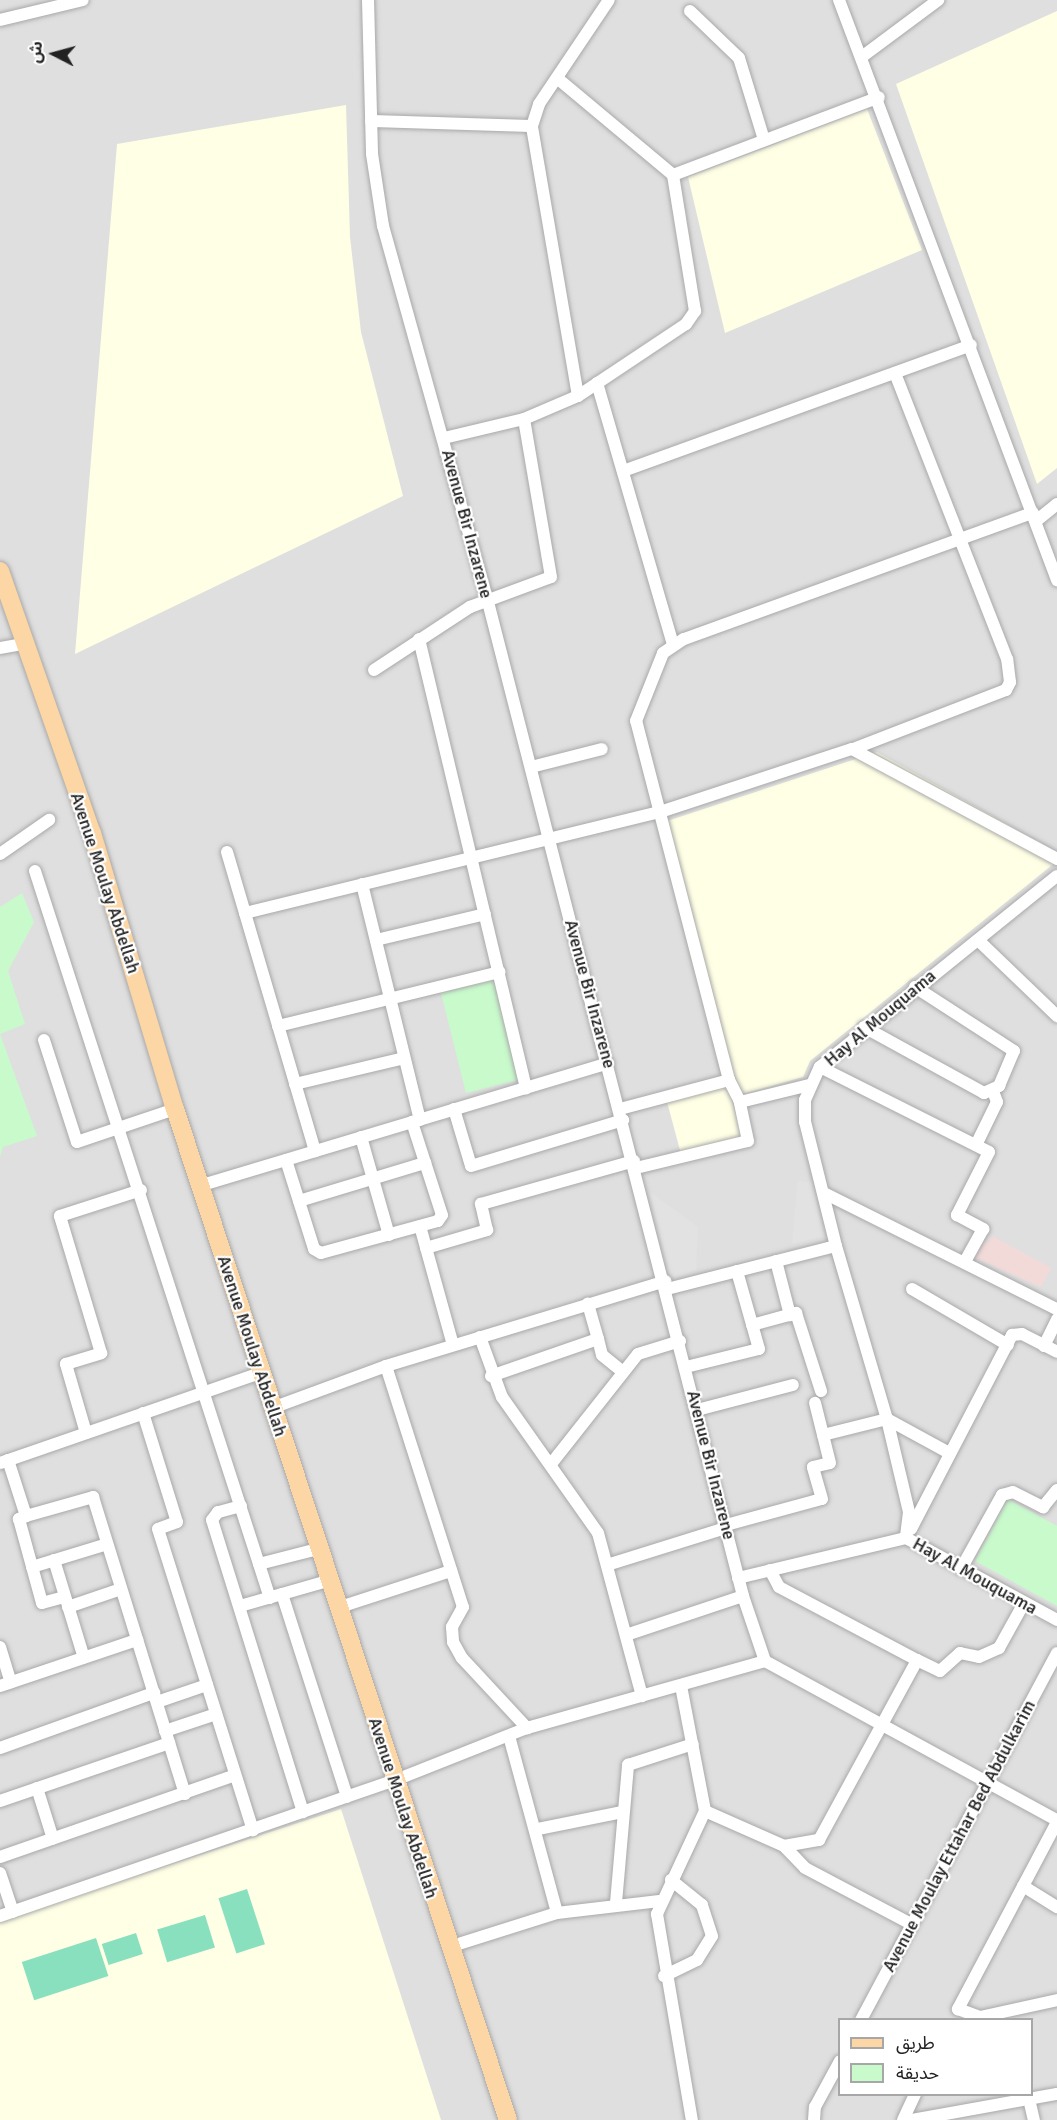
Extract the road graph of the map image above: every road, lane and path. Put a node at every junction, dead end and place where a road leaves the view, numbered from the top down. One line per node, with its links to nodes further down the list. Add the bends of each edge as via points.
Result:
1 (83, 0): 7 (street)
2 (368, 0): 11 (street, Avenue Bir Inzarene)
3 (609, 0): 9 (street)
4 (839, 0): 8 (street)
5 (932, 2): 8 (street)
6 (690, 11): 13 (street, via 739,58)
7 (0, 20)
8 (863, 56): 10 (street)
9 (556, 78): 12 (street); 14 (street)
10 (879, 97): 13 (street); 15 (street)
11 (371, 121): 12 (street); 20 (street, Avenue Bir Inzarene, via 383,226)
12 (532, 126): 18 (street)
13 (764, 140): 14 (street)
14 (673, 175): 17 (street, via 695,311 686,324)
15 (971, 345): 16 (street); 23 (street)
16 (895, 373): 21 (street); 24 (street)
17 (597, 383): 18 (street); 21 (street)
18 (578, 396): 19 (street)
19 (524, 419): 20 (street); 27 (street, via 551,577)
20 (444, 438): 27 (street, Avenue Bir Inzarene)
21 (623, 471): 30 (street)
22 (1057, 504): 23 (street)
23 (1034, 517): 24 (street); 26 (street)
24 (960, 539): 30 (street); 34 (street, via 1007,659 1006,690)
25 (1, 580): 29 (main road, Avenue Moulay Abdellah)
26 (1057, 580)
27 (488, 602): 28 (street); 35 (street, Avenue Bir Inzarene)
28 (419, 639): 32 (street); 41 (street)
29 (23, 644): 31 (street); 66 (main road, Avenue Moulay Abdellah, via 92,833)
30 (673, 645): 36 (street, via 663,653 636,721)
31 (0, 648)
32 (374, 670)
33 (602, 749): 35 (street)
34 (852, 749): 36 (street); 42 (street)
35 (531, 767): 38 (street, Avenue Bir Inzarene)
36 (660, 812): 38 (street); 60 (street)
37 (49, 820): 40 (street)
38 (550, 840): 41 (street); 58 (street, Avenue Bir Inzarene)
39 (227, 852): 46 (street)
40 (0, 854)
41 (472, 858): 45 (street); 47 (street)
42 (1057, 860)
43 (35, 871): 70 (street)
44 (1057, 876): 49 (street, Hay Al Mouquama)
45 (362, 884): 46 (street); 48 (street)
46 (245, 913): 54 (street)
47 (485, 914): 48 (street); 50 (street)
48 (376, 940): 52 (street)
49 (978, 940): 51 (street, Hay Al Mouquama); 53 (street)
50 (499, 972): 52 (street); 63 (street)
51 (915, 987): 55 (street, Hay Al Mouquama); 64 (street, via 1014,1051)
52 (390, 997): 54 (street); 57 (street)
53 (1057, 1016)
54 (278, 1026): 61 (street)
55 (864, 1027): 59 (street, Hay Al Mouquama); 64 (street, via 984,1093)
56 (44, 1040): 70 (street, via 77,1142)
57 (404, 1058): 61 (street); 69 (street)
58 (608, 1063): 63 (street); 68 (street, Avenue Bir Inzarene)
59 (820, 1067): 62 (street, Hay Al Mouquama); 72 (street)
60 (729, 1080): 65 (street); 68 (street)
61 (295, 1084): 73 (street)
62 (810, 1085): 65 (street); 80 (street, Hay Al Mouquama, via 805,1122)
63 (526, 1088): 67 (street)
64 (993, 1091): 72 (street, via 997,1102)
65 (740, 1102): 76 (street, via 748,1141)
66 (175, 1109): 70 (street); 78 (main road, Avenue Moulay Abdellah)
67 (454, 1109): 68 (street, via 471,1166); 69 (street)
68 (622, 1115): 76 (street, Avenue Bir Inzarene)
69 (416, 1121): 71 (street); 75 (street)
70 (121, 1127): 79 (street)
71 (361, 1137): 73 (street); 77 (street)
72 (976, 1145): 87 (street, via 989,1152 957,1215 983,1229)
73 (315, 1151): 74 (street)
74 (286, 1160): 78 (street); 81 (street)
75 (425, 1163): 77 (street); 82 (street, via 442,1215)
76 (635, 1165): 85 (street, via 481,1204 487,1230); 89 (street, Avenue Bir Inzarene)
77 (373, 1178): 81 (street); 83 (street)
78 (200, 1186): 106 (main road, Avenue Moulay Abdellah)
79 (141, 1190): 109 (street); 116 (street, via 60,1216 101,1353 66,1364)
80 (824, 1193): 84 (street, Hay Al Mouquama); 87 (street)
81 (299, 1201): 83 (street, via 314,1249 321,1253)
82 (420, 1226): 83 (street); 85 (street)
83 (389, 1235)
84 (836, 1246): 86 (street); 115 (street, Hay Al Mouquama)
85 (426, 1248): 99 (street)
86 (776, 1261): 88 (street); 93 (street)
87 (965, 1262): 92 (street)
88 (737, 1271): 89 (street); 95 (street)
89 (666, 1285): 91 (street); 98 (street, Avenue Bir Inzarene)
90 (912, 1290): 100 (street)
91 (588, 1302): 96 (street); 97 (street)
92 (1057, 1309)
93 (790, 1315): 95 (street); 110 (street, via 796,1313)
94 (1057, 1319): 101 (street)
95 (752, 1325): 104 (street, via 759,1349)
96 (480, 1337): 99 (street); 107 (street)
97 (598, 1339): 105 (street, via 602,1355); 107 (street)
98 (680, 1341): 104 (street, Avenue Bir Inzarene); 105 (street, via 638,1354)
99 (453, 1345): 103 (street)
100 (1008, 1345): 101 (street, via 1012,1335 1022,1334); 118 (street)
101 (1044, 1346): 102 (street)
102 (1057, 1352)
103 (387, 1366): 112 (street); 134 (street)
104 (686, 1367): 113 (street, Avenue Bir Inzarene)
105 (623, 1372): 120 (street)
106 (260, 1373): 109 (street); 112 (main road, Avenue Moulay Abdellah)
107 (490, 1376): 120 (street)
108 (793, 1385): 113 (street)
109 (205, 1391): 114 (street); 122 (street)
110 (821, 1391)
111 (815, 1403): 117 (street)
112 (272, 1408): 127 (main road, Avenue Moulay Abdellah)
113 (697, 1410): 124 (street, Avenue Bir Inzarene)
114 (142, 1413): 116 (street); 155 (street, via 177,1522 158,1529)
115 (887, 1419): 117 (street); 118 (street); 125 (street, Hay Al Mouquama, via 909,1512)
116 (86, 1433): 119 (street)
117 (823, 1435): 124 (street, via 830,1463 813,1467 822,1499)
118 (949, 1453): 125 (street)
119 (4, 1461): 123 (street)
120 (551, 1464): 130 (street, via 598,1533)
121 (1057, 1490): 132 (street, via 1043,1507 1013,1492 1002,1495)
122 (241, 1506): 129 (street); 143 (street, via 218,1512 212,1520)
123 (26, 1516): 126 (street, via 91,1496); 131 (street, via 19,1519)
124 (726, 1527): 130 (street); 135 (street, Avenue Bir Inzarene)
125 (906, 1538): 132 (street, Hay Al Mouquama); 133 (street)
126 (108, 1544): 128 (street); 137 (street)
127 (318, 1549): 129 (street); 136 (main road, Avenue Moulay Abdellah)
128 (54, 1560): 131 (street); 141 (street)
129 (260, 1564): 140 (street)
130 (607, 1565): 146 (street)
131 (32, 1567): 141 (street, via 42,1603)
132 (962, 1569): 142 (street, Hay Al Mouquama)
133 (770, 1570): 135 (street); 152 (street, via 779,1587)
134 (451, 1571): 144 (street); 161 (street, via 463,1607 452,1627 453,1642 462,1658)
135 (738, 1578): 139 (street, Avenue Bir Inzarene)
136 (328, 1581): 138 (street); 144 (main road, Avenue Moulay Abdellah)
137 (121, 1589): 141 (street); 147 (street)
138 (282, 1594): 140 (street); 172 (street)
139 (743, 1596): 146 (street); 151 (street, Avenue Bir Inzarene)
140 (270, 1598): 143 (street)
141 (66, 1602): 150 (street)
142 (1024, 1603): 145 (street, Hay Al Mouquama); 152 (street, via 999,1648 979,1657 960,1653 940,1671)
143 (240, 1606): 175 (street)
144 (337, 1608): 169 (main road, Avenue Moulay Abdellah)
145 (1057, 1620)
146 (626, 1635): 157 (street)
147 (137, 1640): 150 (street); 158 (street)
148 (0, 1647): 154 (street)
149 (1057, 1653): 153 (street, Avenue Moulay Ettahar Bed Abdulkarim)
150 (84, 1658): 154 (street)
151 (765, 1660): 156 (street); 160 (street)
152 (916, 1660): 160 (street)
153 (1052, 1674): 168 (street, Avenue Moulay Ettahar Bed Abdulkarim)
154 (6, 1684)
155 (207, 1685): 158 (street); 159 (street)
156 (681, 1686): 157 (street); 165 (street)
157 (642, 1696): 161 (street)
158 (155, 1697): 162 (street); 166 (street)
159 (216, 1714): 162 (street); 167 (street)
160 (884, 1722): 168 (street); 181 (street, via 819,1840)
161 (528, 1728): 163 (street)
162 (165, 1731): 164 (street)
163 (509, 1736): 169 (street); 178 (street)
164 (169, 1743): 170 (street); 171 (street)
165 (693, 1744): 174 (street); 176 (street, via 632,1760)
166 (0, 1748)
167 (236, 1775): 171 (street); 179 (street)
168 (987, 1779): 177 (street); 192 (street, Avenue Moulay Ettahar Bed Abdulkarim)
169 (393, 1781): 172 (street); 193 (main road, Avenue Moulay Abdellah)
170 (37, 1788): 173 (street); 180 (street)
171 (185, 1794): 180 (street)
172 (347, 1797): 175 (street)
173 (0, 1801)
174 (705, 1811): 181 (street); 184 (street)
175 (303, 1812): 179 (street)
176 (622, 1812): 178 (street); 187 (street)
177 (1057, 1821): 185 (street)
178 (538, 1829): 190 (street)
179 (253, 1830): 189 (street)
180 (53, 1839): 182 (street)
181 (784, 1846): 192 (street, via 805,1868)
182 (0, 1857)
183 (0, 1874): 189 (street)
184 (670, 1880): 186 (street); 194 (street, via 702,1905 712,1936 698,1960)
185 (1023, 1886): 188 (street); 196 (street)
186 (659, 1901): 187 (street); 194 (street)
187 (616, 1903): 190 (street)
188 (1057, 1907)
189 (13, 1912): 191 (street)
190 (557, 1913): 193 (street)
191 (0, 1916)
192 (911, 1924): 197 (street, Avenue Moulay Ettahar Bed Abdulkarim)
193 (449, 1947): 202 (main road, Avenue Moulay Abdellah)
194 (664, 1976): 203 (street)
195 (1057, 2000): 196 (street, via 980,2017)
196 (956, 2014)
197 (862, 2018)
198 (838, 2065): 204 (street, via 815,2107)
199 (1057, 2094): 201 (street)
200 (914, 2096): 205 (street)
201 (1029, 2099): 206 (street); 207 (street)
202 (508, 2120)
203 (692, 2120)
204 (814, 2120)
205 (903, 2120)
206 (912, 2120)
207 (1034, 2120)

